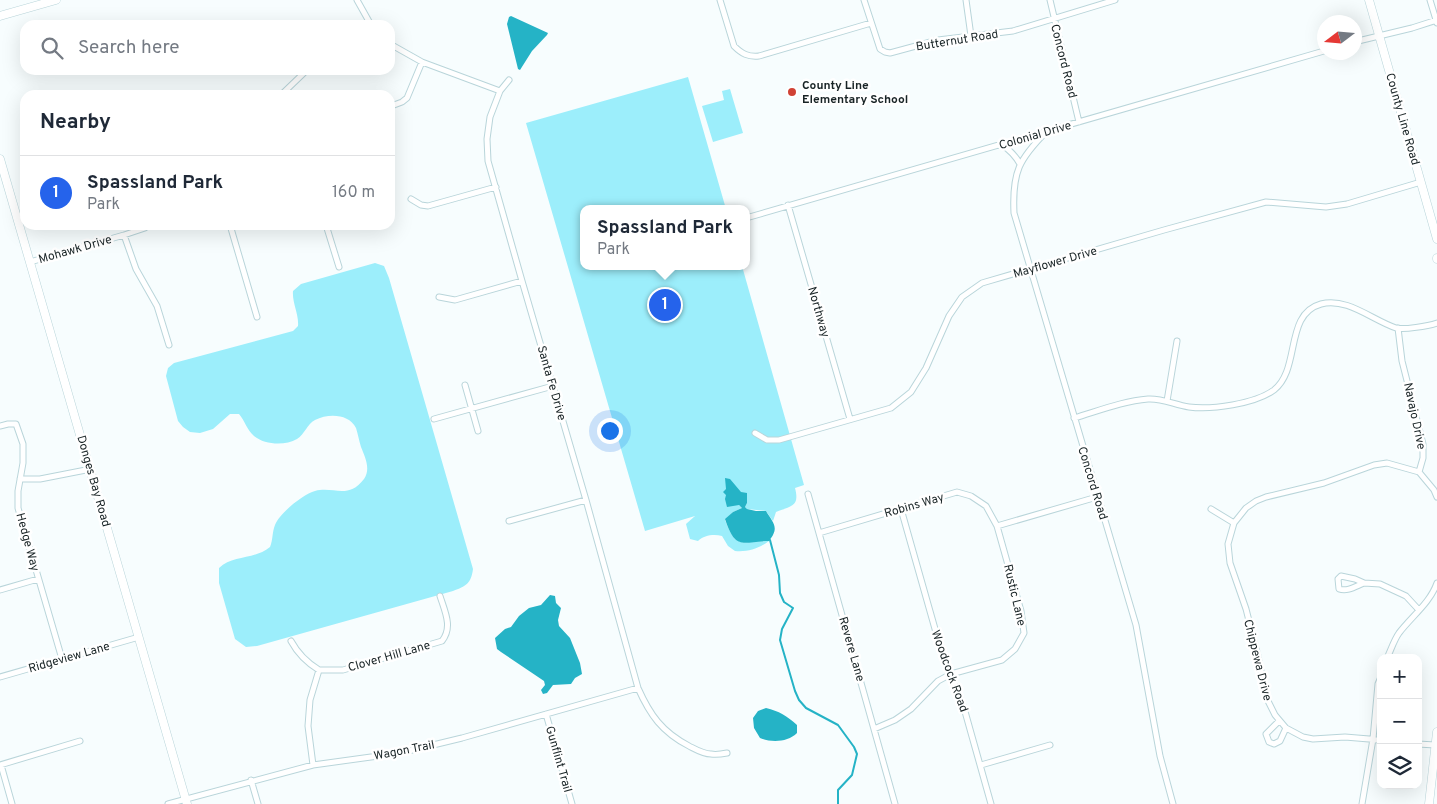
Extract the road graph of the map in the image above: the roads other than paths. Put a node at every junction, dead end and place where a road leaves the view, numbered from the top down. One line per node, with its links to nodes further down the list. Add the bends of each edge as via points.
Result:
1 (56, 0): 10 (street)
2 (358, 0): 12 (street)
3 (720, 0): 14 (street, via 734,46 750,57)
4 (864, 0): 14 (street, Butternut Road)
5 (966, 0): 15 (street)
6 (1050, 0): 11 (street, Concord Road)
7 (1115, 0): 11 (street, Butternut Road)
8 (1369, 0): 16 (street, County Line Road)
9 (1430, 0): 13 (street)
10 (0, 16)
11 (1054, 18): 15 (street, Butternut Road, via 1013,31); 26 (street, Concord Road)
12 (366, 20)
13 (1437, 21): 16 (street)
14 (871, 23): 15 (street, Butternut Road, via 880,49 890,53 938,40)
15 (971, 36)
16 (1379, 36): 17 (street); 32 (street, County Line Road)
17 (1362, 40)
18 (395, 47): 20 (street)
19 (1317, 53): 26 (street, Colonial Drive)
20 (422, 62): 24 (street); 25 (street, via 407,98)
21 (302, 75): 23 (street)
22 (510, 80): 24 (street, Santa Fe Drive)
23 (286, 90)
24 (500, 91): 33 (street, Santa Fe Drive, via 490,117 487,138 488,161)
25 (395, 105)
26 (1079, 122): 27 (street, Colonial Drive)
27 (1048, 131): 28 (street, Colonial Drive); 30 (street, Concord Road, via 1026,153)
28 (1001, 144): 30 (street, via 1016,156); 35 (street, Colonial Drive)
29 (0, 159): 31 (street, Donges Bay Road)
30 (1020, 164): 46 (street, Concord Road, via 1013,189 1014,213)
31 (1, 168): 38 (street, Donges Bay Road)
32 (1421, 182): 43 (street, County Line Road); 46 (street, Mayflower Drive, via 1326,207 1266,202)
33 (496, 187): 34 (street, via 428,206); 47 (street, Santa Fe Drive)
34 (411, 199)
35 (788, 206): 36 (street, Colonial Drive); 60 (street, Northway)
36 (750, 217)
37 (20, 230): 44 (street, Donges Bay Road)
38 (20, 230)
39 (139, 230): 42 (street, Mohawk Drive)
40 (231, 230): 49 (street)
41 (328, 230): 45 (street)
42 (124, 235): 44 (street, Mohawk Drive); 53 (street, via 136,269 157,306)
43 (1437, 239)
44 (30, 262): 64 (street, Donges Bay Road)
45 (339, 267)
46 (1030, 269): 58 (street, Concord Road); 60 (street, Mayflower Drive, via 982,283 962,297 911,392 892,408)
47 (522, 281): 48 (street, via 455,300); 55 (street, Santa Fe Drive)
48 (439, 297)
49 (257, 317)
50 (1437, 323): 51 (street)
51 (1398, 328): 56 (street, via 1338,302 1320,304 1305,313 1296,333 1284,379 1273,390 1253,400 1219,406 1189,407); 65 (street, Navajo Drive, via 1402,361 1423,444)
52 (1176, 341): 56 (street)
53 (169, 345)
54 (465, 384): 57 (street)
55 (553, 386): 57 (street); 70 (street, Santa Fe Drive)
56 (1167, 401): 58 (street, via 1135,401)
57 (472, 409): 59 (street); 62 (street)
58 (1074, 418): 69 (street, Concord Road)
59 (434, 419)
60 (850, 419): 63 (street, Mayflower Drive, via 774,440)
61 (0, 426): 66 (street, Hedge Way, via 16,424 23,444)
62 (478, 431)
63 (755, 433)
64 (91, 469): 66 (street, via 40,479); 83 (street, Donges Bay Road)
65 (1419, 472): 68 (street); 74 (street, via 1387,463 1374,465 1324,483 1256,501)
66 (20, 479): 77 (street, Hedge Way, via 18,508)
67 (808, 494): 76 (street, Revere Lane)
68 (1437, 497)
69 (1097, 498): 75 (street); 115 (street, Concord Road, via 1136,625 1160,756)
70 (586, 500): 73 (street); 90 (street, Santa Fe Drive)
71 (901, 509): 75 (street, Robins Way, via 957,492 986,506); 76 (street, Robins Way); 88 (street, Woodcock Road, via 941,650)
72 (1211, 509): 74 (street)
73 (509, 521)
74 (1234, 522): 93 (street, Chippewa Drive, via 1228,544 1230,563 1246,610 1266,698)
75 (997, 526): 88 (street, Rustic Lane, via 1021,611 1024,634 1015,649 1002,660)
76 (819, 532): 95 (street, Revere Lane)
77 (38, 579): 80 (street); 86 (street, Hedge Way)
78 (1364, 583): 78 (street, via 1341,576 1338,579 1342,590); 82 (street, via 1380,584 1406,596)
79 (1437, 583): 82 (street, via 1431,599)
80 (0, 590)
81 (440, 596): 87 (street, Clover Hill Lane, via 449,626 442,641 343,670)
82 (1418, 609): 85 (street, via 1398,635)
83 (139, 637): 86 (street, Ridgeview Lane); 108 (street, Donges Bay Road)
84 (291, 641): 87 (street, via 306,662)
85 (1389, 654)
86 (62, 659): 89 (street, Ridgeview Lane)
87 (319, 670): 105 (street, via 310,700 308,726)
88 (951, 674): 95 (street, Rustic Lane, via 938,681 911,709); 106 (street, Woodcock Road)
89 (0, 677)
90 (638, 688): 92 (street, Wagon Trail); 103 (street, Santa Fe Drive, via 658,723 674,738 710,754)
91 (1377, 698): 97 (street)
92 (546, 714): 105 (street, Wagon Trail, via 400,753); 112 (street, Gunflint Trail)
93 (1280, 721): 94 (street, Chippewa Drive); 94 (street, via 1266,734 1268,742 1280,741)
94 (1286, 728): 97 (street, Chippewa Drive, via 1313,739)
95 (874, 729): 113 (street, Revere Lane)
96 (1437, 732): 102 (street)
97 (1374, 739): 98 (street, Chippewa Drive); 116 (street)
98 (1377, 739)
99 (80, 741): 104 (street)
100 (1422, 744): 102 (street)
101 (1050, 745): 106 (street)
102 (1435, 746): 117 (street)
103 (727, 754)
104 (0, 765): 109 (street)
105 (313, 765): 107 (street, Wagon Trail)
106 (981, 765): 114 (street, Woodcock Road)
107 (251, 780): 108 (street, Wagon Trail); 111 (street)
108 (186, 802): 110 (street, Wagon Trail)
109 (12, 804)
110 (168, 804)
111 (258, 804)
112 (572, 804)
113 (895, 804)
114 (991, 804)
115 (1173, 804)
116 (1362, 804)
117 (1429, 804)

